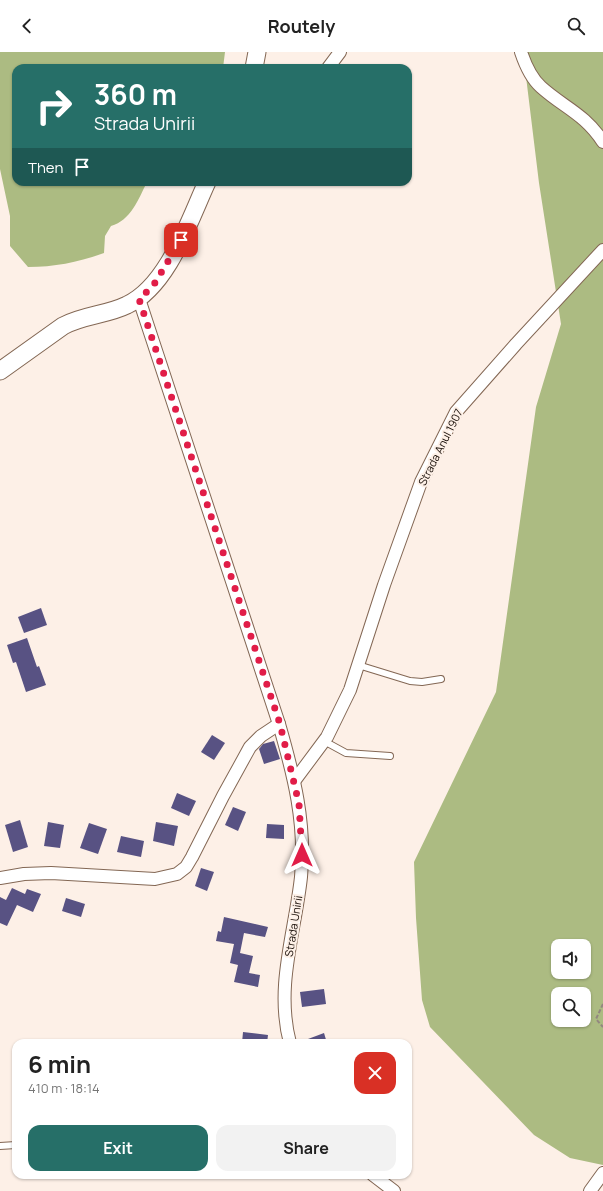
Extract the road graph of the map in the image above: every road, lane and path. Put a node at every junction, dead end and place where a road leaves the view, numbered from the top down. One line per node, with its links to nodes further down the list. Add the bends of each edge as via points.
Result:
1 (257, 52): 4 (main road)
2 (340, 52): 5 (street)
3 (521, 52): 6 (street, via 540,86 575,111 596,131)
4 (255, 64)
5 (331, 64)
6 (603, 142)
7 (206, 186): 9 (main road, via 171,258 153,286)
8 (603, 250): 11 (street, Strada Anul 1907, via 456,412 421,482)
9 (139, 299): 10 (main road, via 126,306 74,320); 13 (street, Strada Unirii)
10 (0, 371)
11 (358, 665): 12 (lane, via 410,680 422,682); 14 (street, Strada Anul 1907, via 339,716)
12 (441, 679)
13 (280, 724): 16 (street, Strada Unirii); 17 (street, via 261,736 250,747 192,857 186,867 177,874 155,879 52,873)
14 (324, 741): 15 (lane, via 346,753); 16 (street, Strada Anul 1907)
15 (390, 756)
16 (295, 780): 20 (street, Strada Unirii, via 300,810 302,855 301,878 284,988)
17 (1, 876)
18 (603, 1004): 19 (path, via 596,1019)
19 (603, 1027)
20 (289, 1039)
21 (12, 1145): 22 (lane)
22 (0, 1146)
23 (603, 1173): 26 (street)
24 (378, 1179): 25 (street)
25 (394, 1191)
26 (590, 1191)

